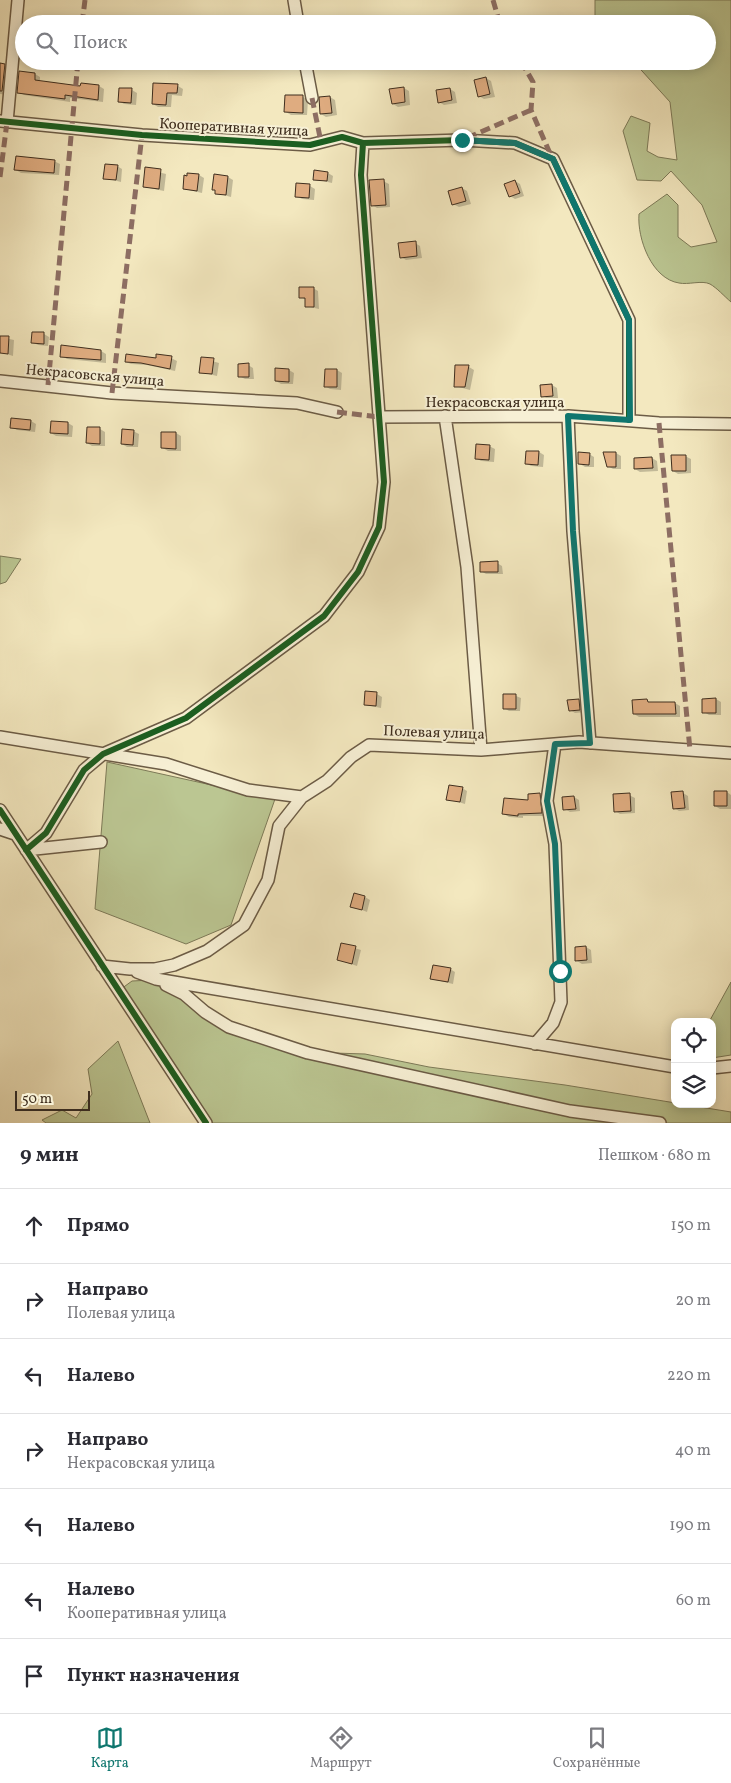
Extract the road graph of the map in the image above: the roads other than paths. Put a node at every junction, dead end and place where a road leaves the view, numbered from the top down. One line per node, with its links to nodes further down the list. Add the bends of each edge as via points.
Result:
1 (18, 0): 3 (street)
2 (294, 0): 4 (street)
3 (16, 15)
4 (296, 15)
5 (15, 26): 8 (street)
6 (307, 70): 7 (street)
7 (312, 98)
8 (4, 122): 9 (street, Кооперативная улица, via 142,135 310,144 342,137)
9 (363, 143): 14 (street, via 361,175); 15 (street, Кооперативная улица, via 462,140 515,143 553,159 629,320)
10 (0, 381): 11 (street, Некрасовская улица, via 112,393 297,403)
11 (337, 412)
12 (445, 416): 13 (street, Некрасовская улица); 14 (street, Некрасовская улица); 20 (street, via 467,567)
13 (568, 416): 15 (street, Некрасовская улица); 18 (street, via 573,531)
14 (379, 417): 22 (street, via 384,482 379,528 358,572 324,616 186,718)
15 (630, 420): 16 (street, Некрасовская улица)
16 (731, 424)
17 (0, 737): 22 (street)
18 (590, 743): 19 (street, Полевая улица); 21 (street, Полевая улица)
19 (555, 744): 20 (street, Полевая улица); 32 (street, via 547,801 555,844 561,1002 553,1024)
20 (481, 750): 23 (street, Полевая улица, via 369,744 327,781)
21 (731, 753)
22 (103, 754): 23 (street, via 166,764 248,790); 28 (street, via 84,770 46,833)
23 (302, 797): 30 (street, Полевая улица, via 280,826 268,880 244,925 207,951 174,966)
24 (0, 810): 26 (street)
25 (0, 829): 26 (street)
26 (15, 834): 28 (street)
27 (100, 842): 28 (street)
28 (26, 850): 29 (street)
29 (102, 966): 30 (street, Полевая улица); 36 (street)
30 (130, 969): 31 (street, Полевая улица)
31 (156, 979): 32 (street, Полевая улица); 37 (street, via 184,994 204,1012 230,1027 284,1046 439,1084 570,1111)
32 (535, 1044): 33 (street, Полевая улица)
33 (671, 1066)
34 (731, 1066): 35 (street)
35 (716, 1068)
36 (206, 1123)
37 (660, 1123)

